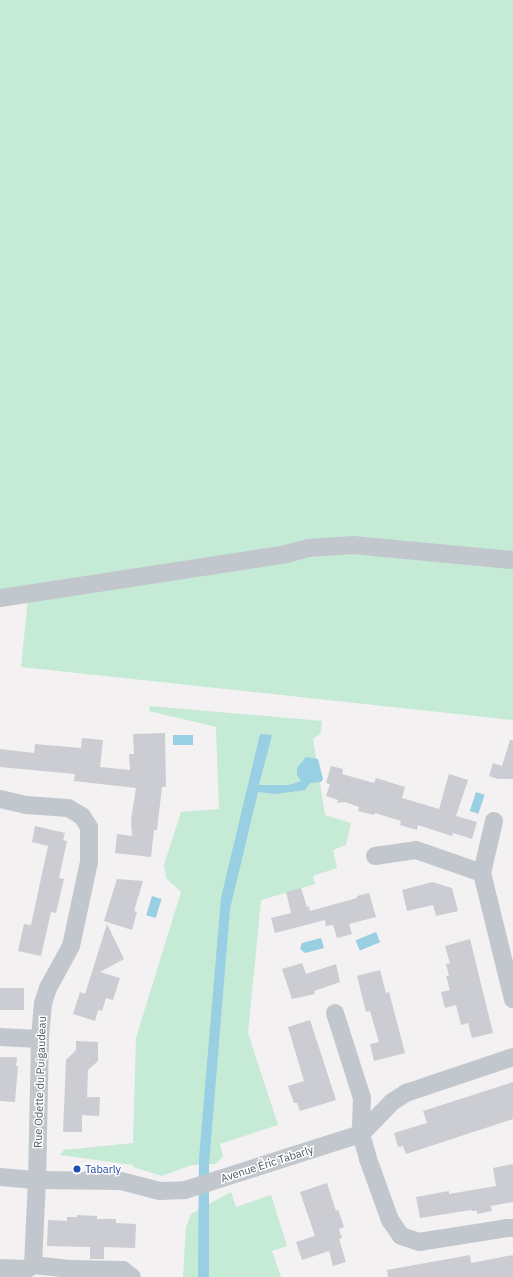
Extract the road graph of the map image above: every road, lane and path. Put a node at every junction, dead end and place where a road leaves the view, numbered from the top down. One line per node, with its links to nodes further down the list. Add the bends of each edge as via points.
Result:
1 (513, 560): 2 (street, via 353,545 308,548 286,554)
2 (0, 598)
3 (0, 799): 10 (street, Rue Odette du Puigaudeau, via 26,805 68,808 82,816 89,827 89,862 71,946 43,1003)
4 (494, 821): 6 (street)
5 (375, 856): 6 (street, via 416,850)
6 (482, 873): 7 (street)
7 (513, 999)
8 (335, 1013): 12 (street, via 362,1098)
9 (0, 1037): 10 (street)
10 (40, 1039): 14 (street, Rue Odette du Puigaudeau)
11 (513, 1057): 12 (street, Avenue Éric Tabarly, via 406,1093 392,1102)
12 (361, 1134): 14 (street, Avenue Éric Tabarly, via 185,1190 160,1190 121,1181); 15 (street, via 390,1220 401,1236 419,1242)
13 (0, 1177): 14 (street, Avenue Éric Tabarly)
14 (38, 1180): 16 (street, Rue Odette du Puigaudeau)
15 (513, 1228)
16 (33, 1265): 17 (street, via 27,1269); 18 (street, via 72,1270 123,1270)
17 (0, 1268)
18 (132, 1277)

